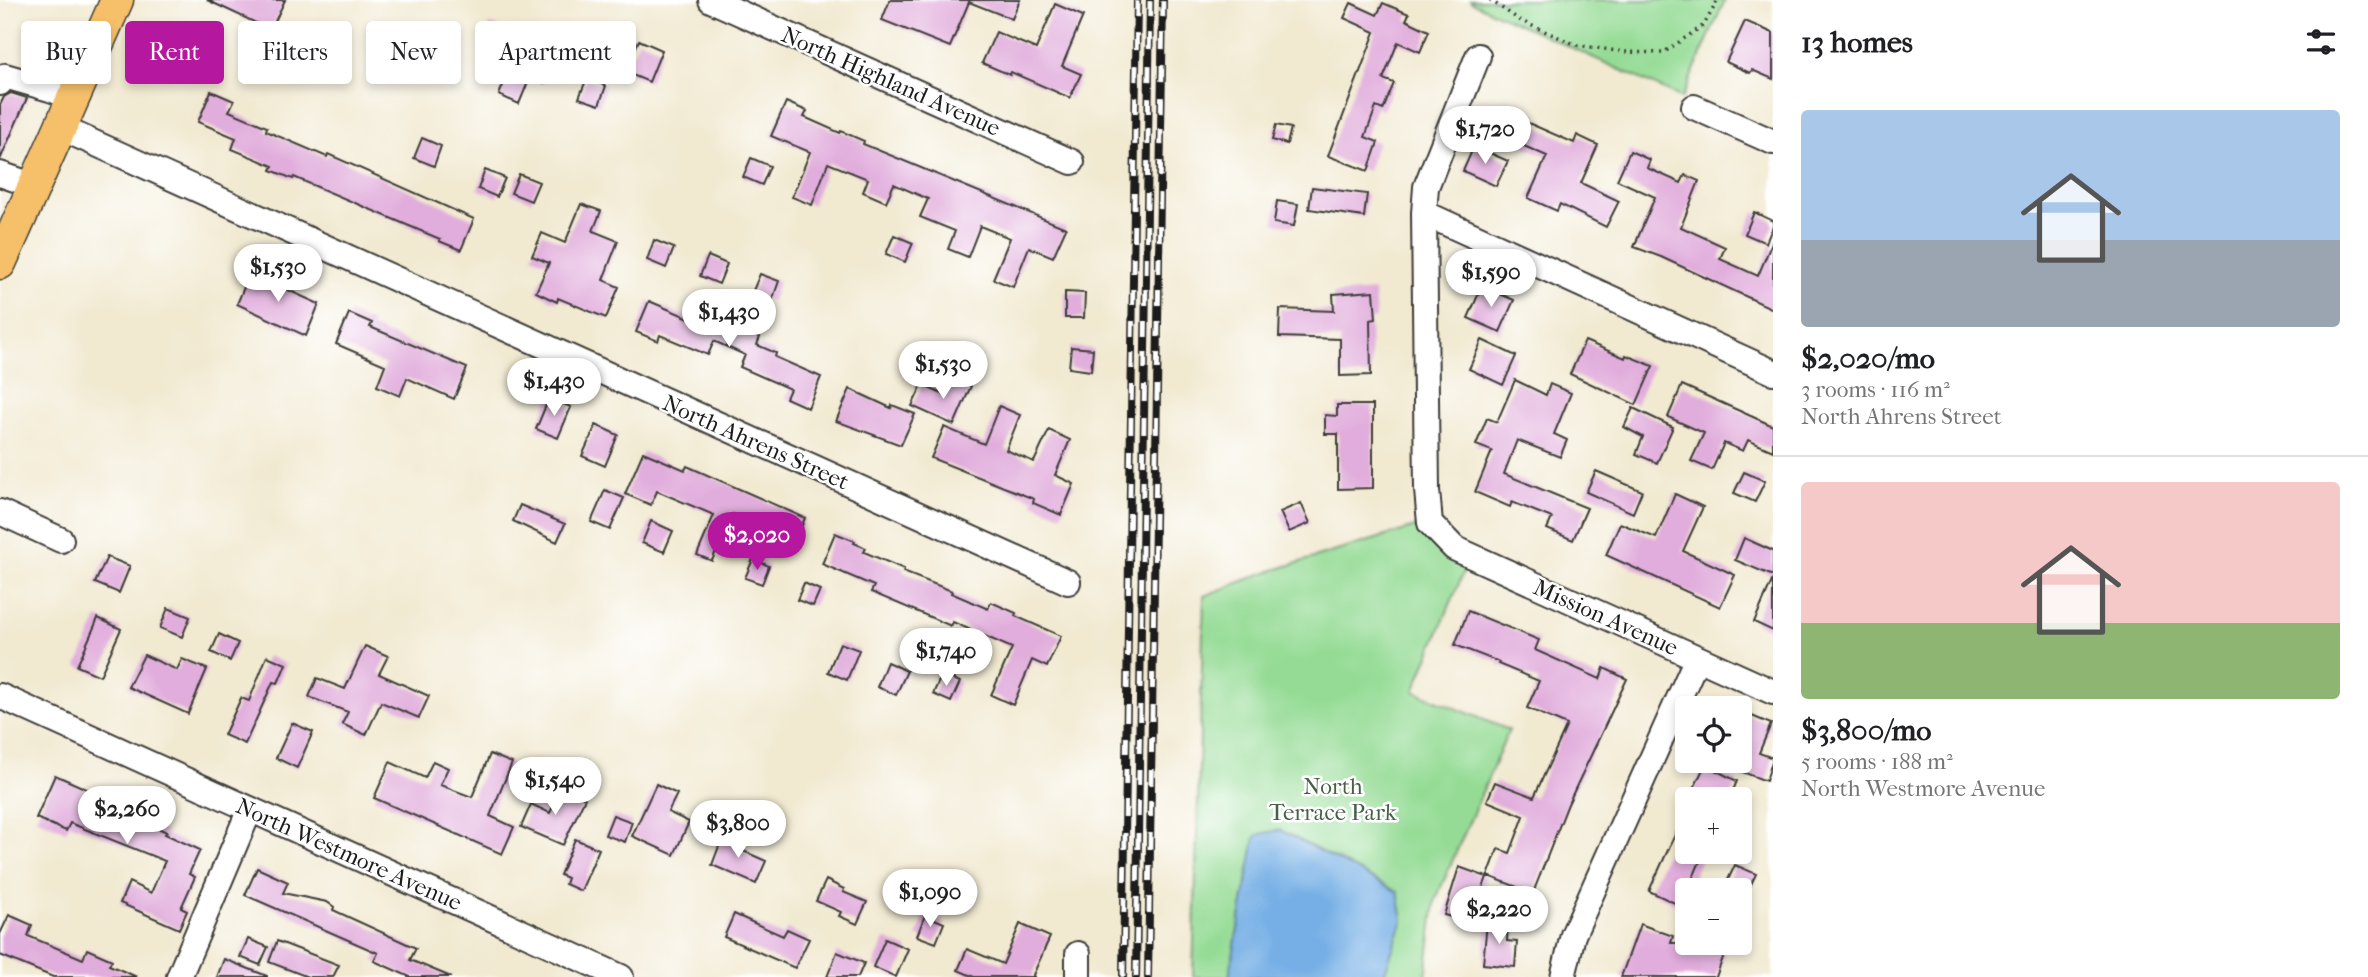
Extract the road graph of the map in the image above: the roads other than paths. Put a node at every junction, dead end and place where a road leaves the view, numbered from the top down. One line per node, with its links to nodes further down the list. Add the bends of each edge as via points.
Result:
1 (117, 0): 5 (main road)
2 (710, 0): 9 (street, North Highland Avenue)
3 (1478, 56): 12 (street, via 1426,187)
4 (0, 83): 5 (street, via 5,76)
5 (74, 98): 7 (main road)
6 (1695, 107): 8 (street)
7 (61, 128): 11 (main road); 17 (street, North Ahrens Street)
8 (1773, 142)
9 (1072, 162)
10 (0, 174): 11 (street)
11 (34, 186): 13 (main road)
12 (1424, 213): 14 (street); 18 (street, Mission Avenue, via 1430,523 1454,548)
13 (0, 263)
14 (1773, 372)
15 (0, 512): 16 (street)
16 (61, 540)
17 (1068, 582)
18 (1697, 658): 19 (street, Mission Avenue); 24 (street, via 1573,935)
19 (1773, 692)
20 (0, 696): 21 (street, North Westmore Avenue)
21 (250, 810): 22 (street); 23 (street, North Westmore Avenue)
22 (179, 977)
23 (621, 977)
24 (1563, 977)

